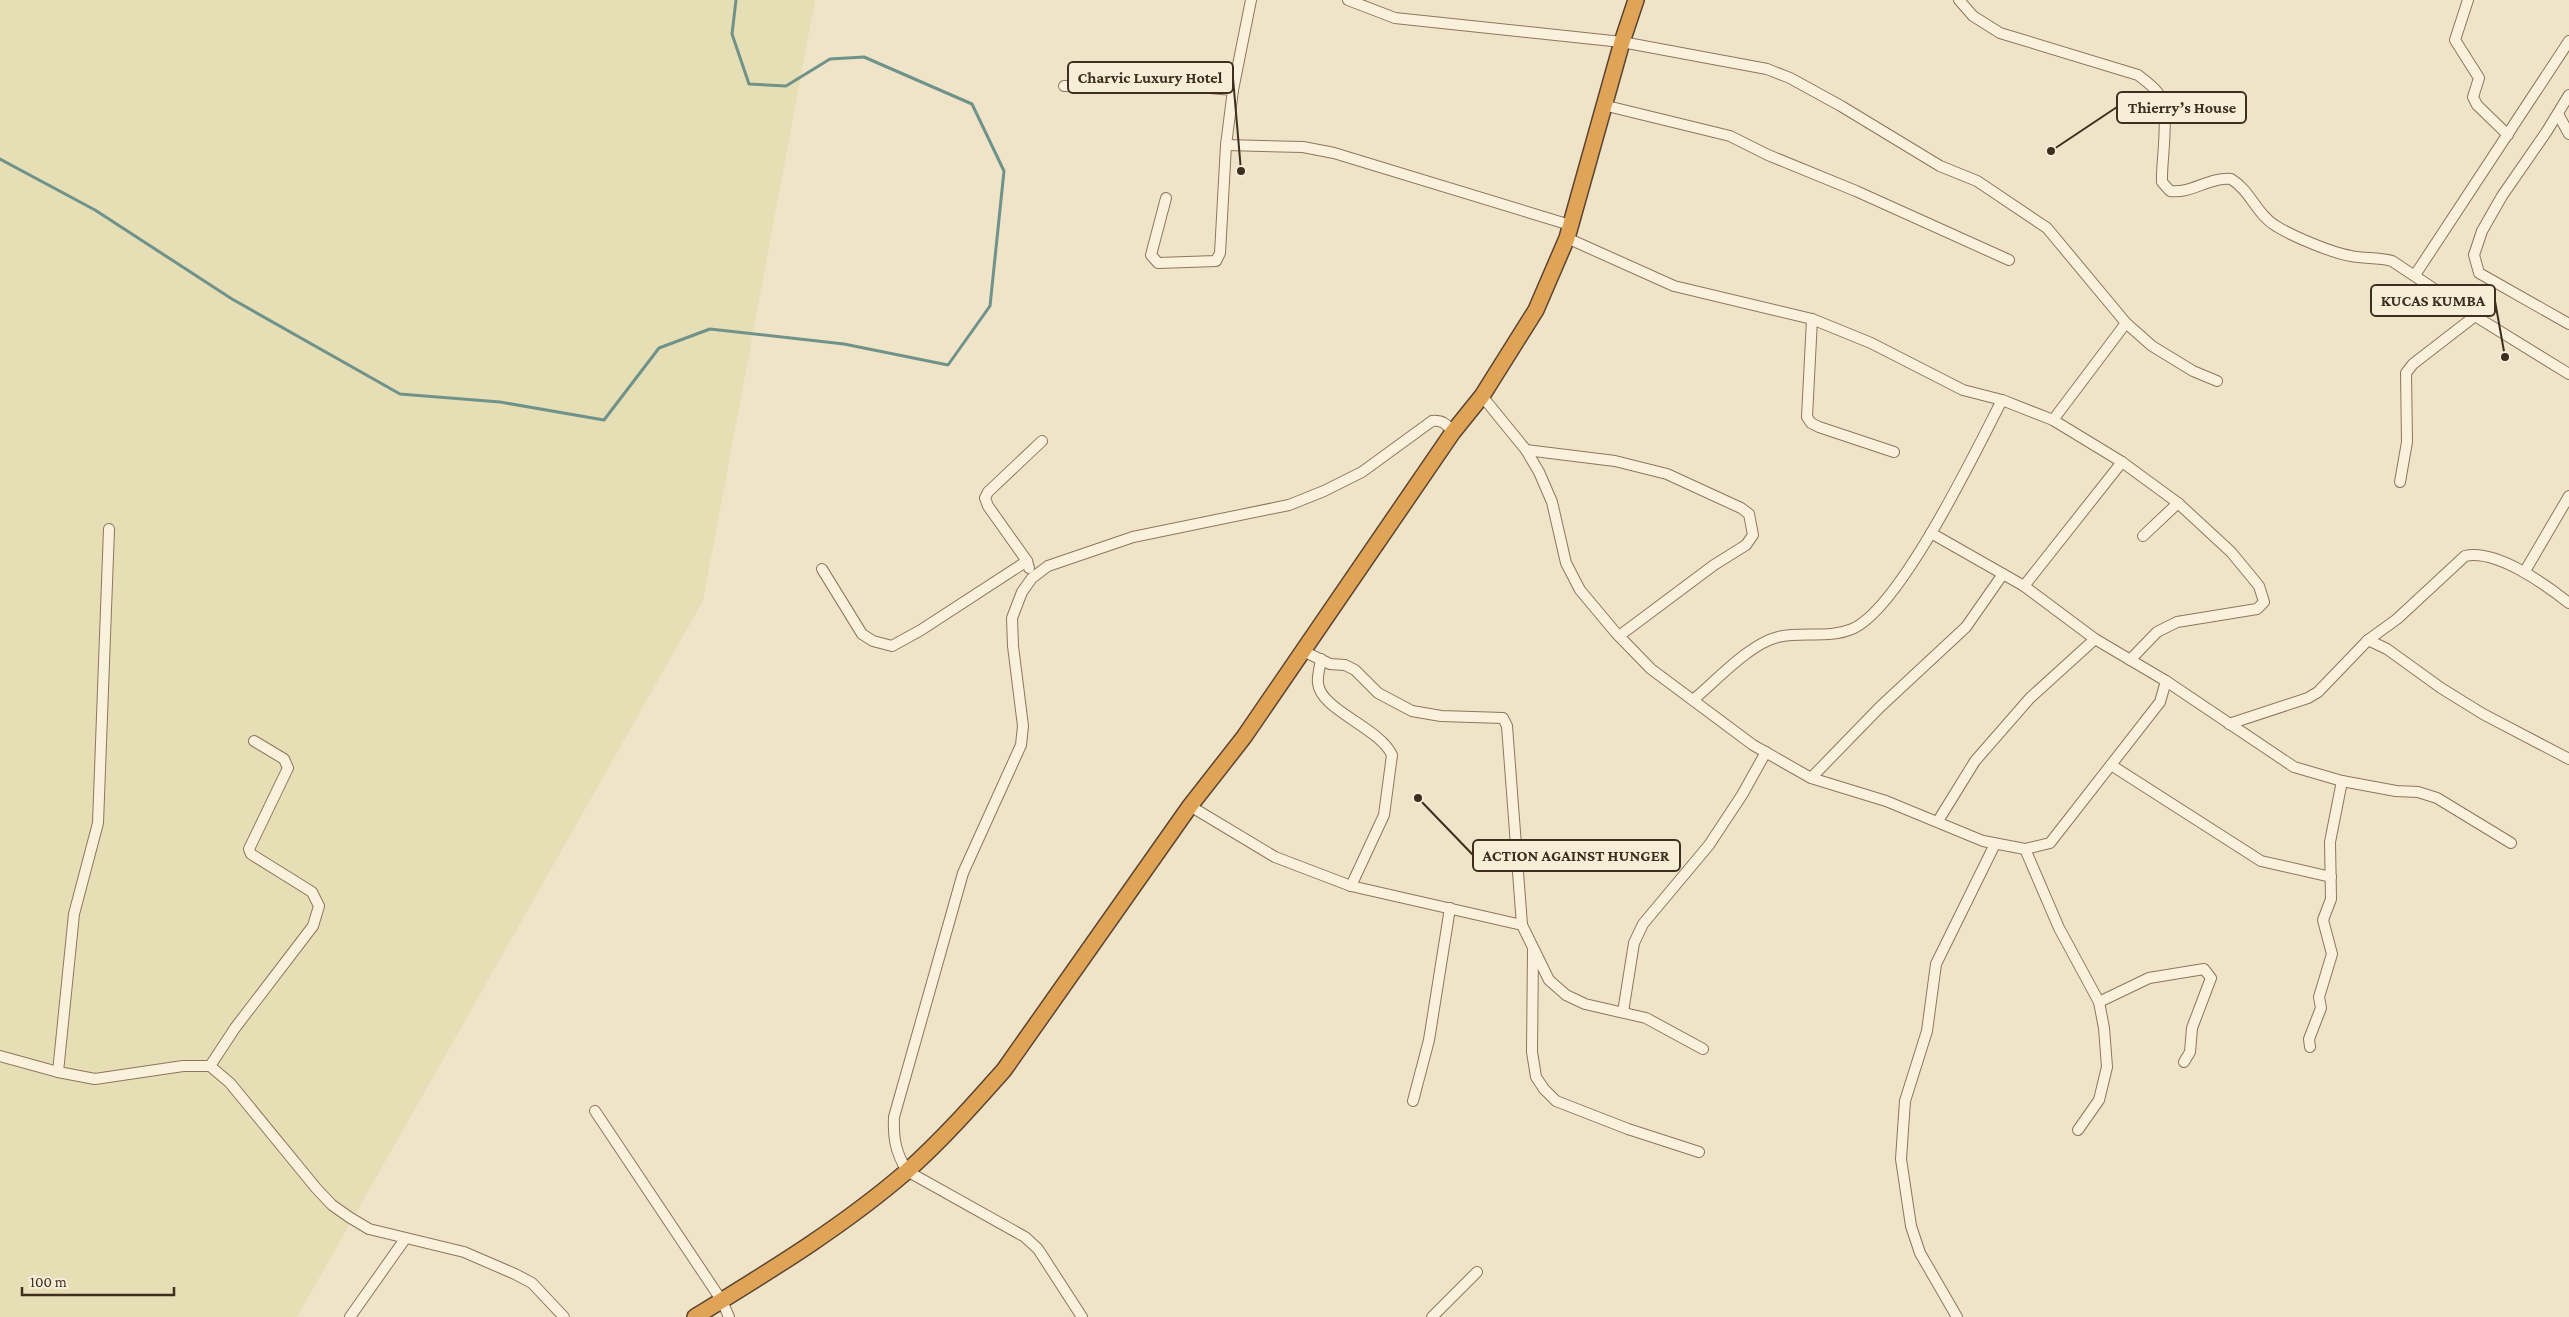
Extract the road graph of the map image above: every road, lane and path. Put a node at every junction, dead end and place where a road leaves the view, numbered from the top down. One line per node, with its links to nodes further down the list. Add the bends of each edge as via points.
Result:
1 (1250, 0): 9 (street)
2 (1348, 0): 7 (street, via 1396,18)
3 (1636, 0): 7 (highway)
4 (1959, 0): 19 (street, via 1973,16 2000,33 2138,75 2151,85 2160,95 2164,113 2162,182 2170,191 2179,192 2212,181 2231,179 2275,225 2351,256 2392,261)
5 (2468, 0): 14 (street, via 2455,40 2479,78 2473,97 2477,105)
6 (2569, 41): 14 (street)
7 (1622, 42): 11 (highway); 22 (street, via 1767,70 1790,78 1940,166 1977,181 2047,228)
8 (1064, 86): 9 (street, via 1174,85)
9 (1233, 90): 15 (street)
10 (2569, 95): 12 (street)
11 (1604, 106): 17 (highway); 18 (street, via 1730,136)
12 (2558, 114): 13 (street); 23 (street, via 2502,196 2482,231 2474,255 2479,273)
13 (2569, 134)
14 (2508, 135): 19 (street)
15 (1226, 145): 16 (street, via 1220,253 1216,261 1158,263 1153,259 1151,255); 17 (street, via 1303,146 1334,153)
16 (1166, 198)
17 (1569, 231): 21 (street, via 1674,286); 26 (highway, via 1536,310)
18 (2009, 260)
19 (2415, 275): 20 (street)
20 (2475, 316): 24 (street); 34 (street, via 2406,372 2407,442)
21 (1812, 320): 27 (street, via 1870,343 1964,390); 32 (street, via 1807,417 1819,427)
22 (2126, 323): 25 (street, via 2152,346); 28 (street)
23 (2569, 324)
24 (2569, 374)
25 (2217, 381)
26 (1482, 396): 29 (highway); 31 (street)
27 (2002, 400): 28 (street); 38 (street)
28 (2053, 420): 33 (street)
29 (1453, 432): 44 (street, via 1440,420 1432,421 1362,472 1298,502 1133,537 1048,566); 50 (highway)
30 (1042, 441): 40 (street, via 985,498)
31 (1526, 450): 47 (street, via 1552,502 1566,563 1580,590); 47 (street, via 1615,461 1667,474 1749,514 1753,535 1746,545)
32 (1894, 452)
33 (2122, 462): 36 (street); 45 (street)
34 (2400, 482)
35 (2569, 496): 42 (street)
36 (2178, 503): 39 (street); 52 (street, via 2238,559 2259,586 2264,602 2257,609 2177,622 2157,632)
37 (108, 529): 79 (street, via 98,824 74,914)
38 (1931, 533): 43 (street); 54 (street, via 1877,611 1854,628 1828,636 1779,637 1761,643)
39 (2143, 536)
40 (1027, 561): 41 (street, via 892,646 862,634); 44 (street)
41 (822, 569)
42 (2525, 571): 46 (street); 49 (street, via 2477,553 2465,556 2397,619)
43 (2003, 574): 45 (street); 60 (street, via 1966,627 1880,707)
44 (1032, 578): 84 (street, via 1022,592 1012,618 1023,726 1021,745 963,873 894,1117 893,1138 898,1157)
45 (2024, 586): 48 (street)
46 (2569, 603)
47 (1619, 636): 54 (street, via 1651,669)
48 (2095, 639): 52 (street); 63 (street, via 2030,698 1975,761)
49 (2368, 640): 55 (street, via 2318,692); 58 (street, via 2387,649 2440,688 2483,714)
50 (1303, 651): 51 (street); 62 (highway, via 1244,737)
51 (1321, 660): 68 (street, via 1318,684 1323,696 1383,741 1392,755 1384,815); 70 (street, via 1355,670 1378,693 1412,711 1441,716 1503,718 1507,726)
52 (2130, 660): 53 (street)
53 (2166, 681): 55 (street); 59 (street, via 2160,702)
54 (1694, 700): 57 (street)
55 (2229, 724): 61 (street, via 2294,767)
56 (254, 741): 78 (street, via 284,759 288,768 249,849 251,854 312,892 319,906 313,926)
57 (1766, 752): 60 (street); 73 (street, via 1709,845 1643,924 1634,943)
58 (2569, 759)
59 (2111, 765): 66 (street, via 2050,843); 67 (street, via 2261,861)
60 (1811, 778): 63 (street)
61 (2342, 781): 64 (street, via 2418,792 2437,798); 67 (street, via 2330,842)
62 (1190, 806): 68 (street, via 1275,857); 84 (highway, via 1004,1070)
63 (1938, 821): 65 (street)
64 (2511, 843)
65 (1995, 844): 66 (street); 94 (street, via 1936,964 1927,1031 1904,1102 1901,1159 1911,1226 1920,1253)
66 (2025, 849): 72 (street, via 2058,928)
67 (2331, 877): 74 (street, via 2331,898 2323,920 2332,954 2319,997 2321,1008 2309,1039)
68 (1351, 886): 69 (street)
69 (1450, 908): 70 (street); 80 (street, via 1428,1040)
70 (1522, 925): 71 (street)
71 (1533, 950): 73 (street, via 1548,980 1566,996 1585,1004); 83 (street, via 1532,1052 1536,1077 1544,1090 1556,1101)
72 (2099, 1002): 77 (street, via 2149,978 2204,969 2211,978 2192,1028 2190,1052); 82 (street, via 2107,1068 2099,1100)
73 (1623, 1012): 75 (street, via 1646,1018)
74 (2310, 1047)
75 (1703, 1049)
76 (0, 1056): 79 (street)
77 (2184, 1062)
78 (210, 1066): 79 (street, via 183,1066 95,1079); 85 (street, via 230,1083 332,1206 369,1229)
79 (58, 1072)
80 (1413, 1101)
81 (595, 1111): 87 (street)
82 (2078, 1130)
83 (1699, 1152)
84 (907, 1171): 87 (highway, via 827,1234); 92 (street, via 1025,1238 1038,1249)
85 (405, 1240): 88 (street); 89 (street, via 464,1252 515,1274 532,1283)
86 (1477, 1272): 93 (street)
87 (722, 1301): 90 (highway); 91 (street)
88 (350, 1317)
89 (564, 1317)
90 (696, 1317)
91 (729, 1317)
92 (1082, 1317)
93 (1432, 1317)
94 (1957, 1317)

